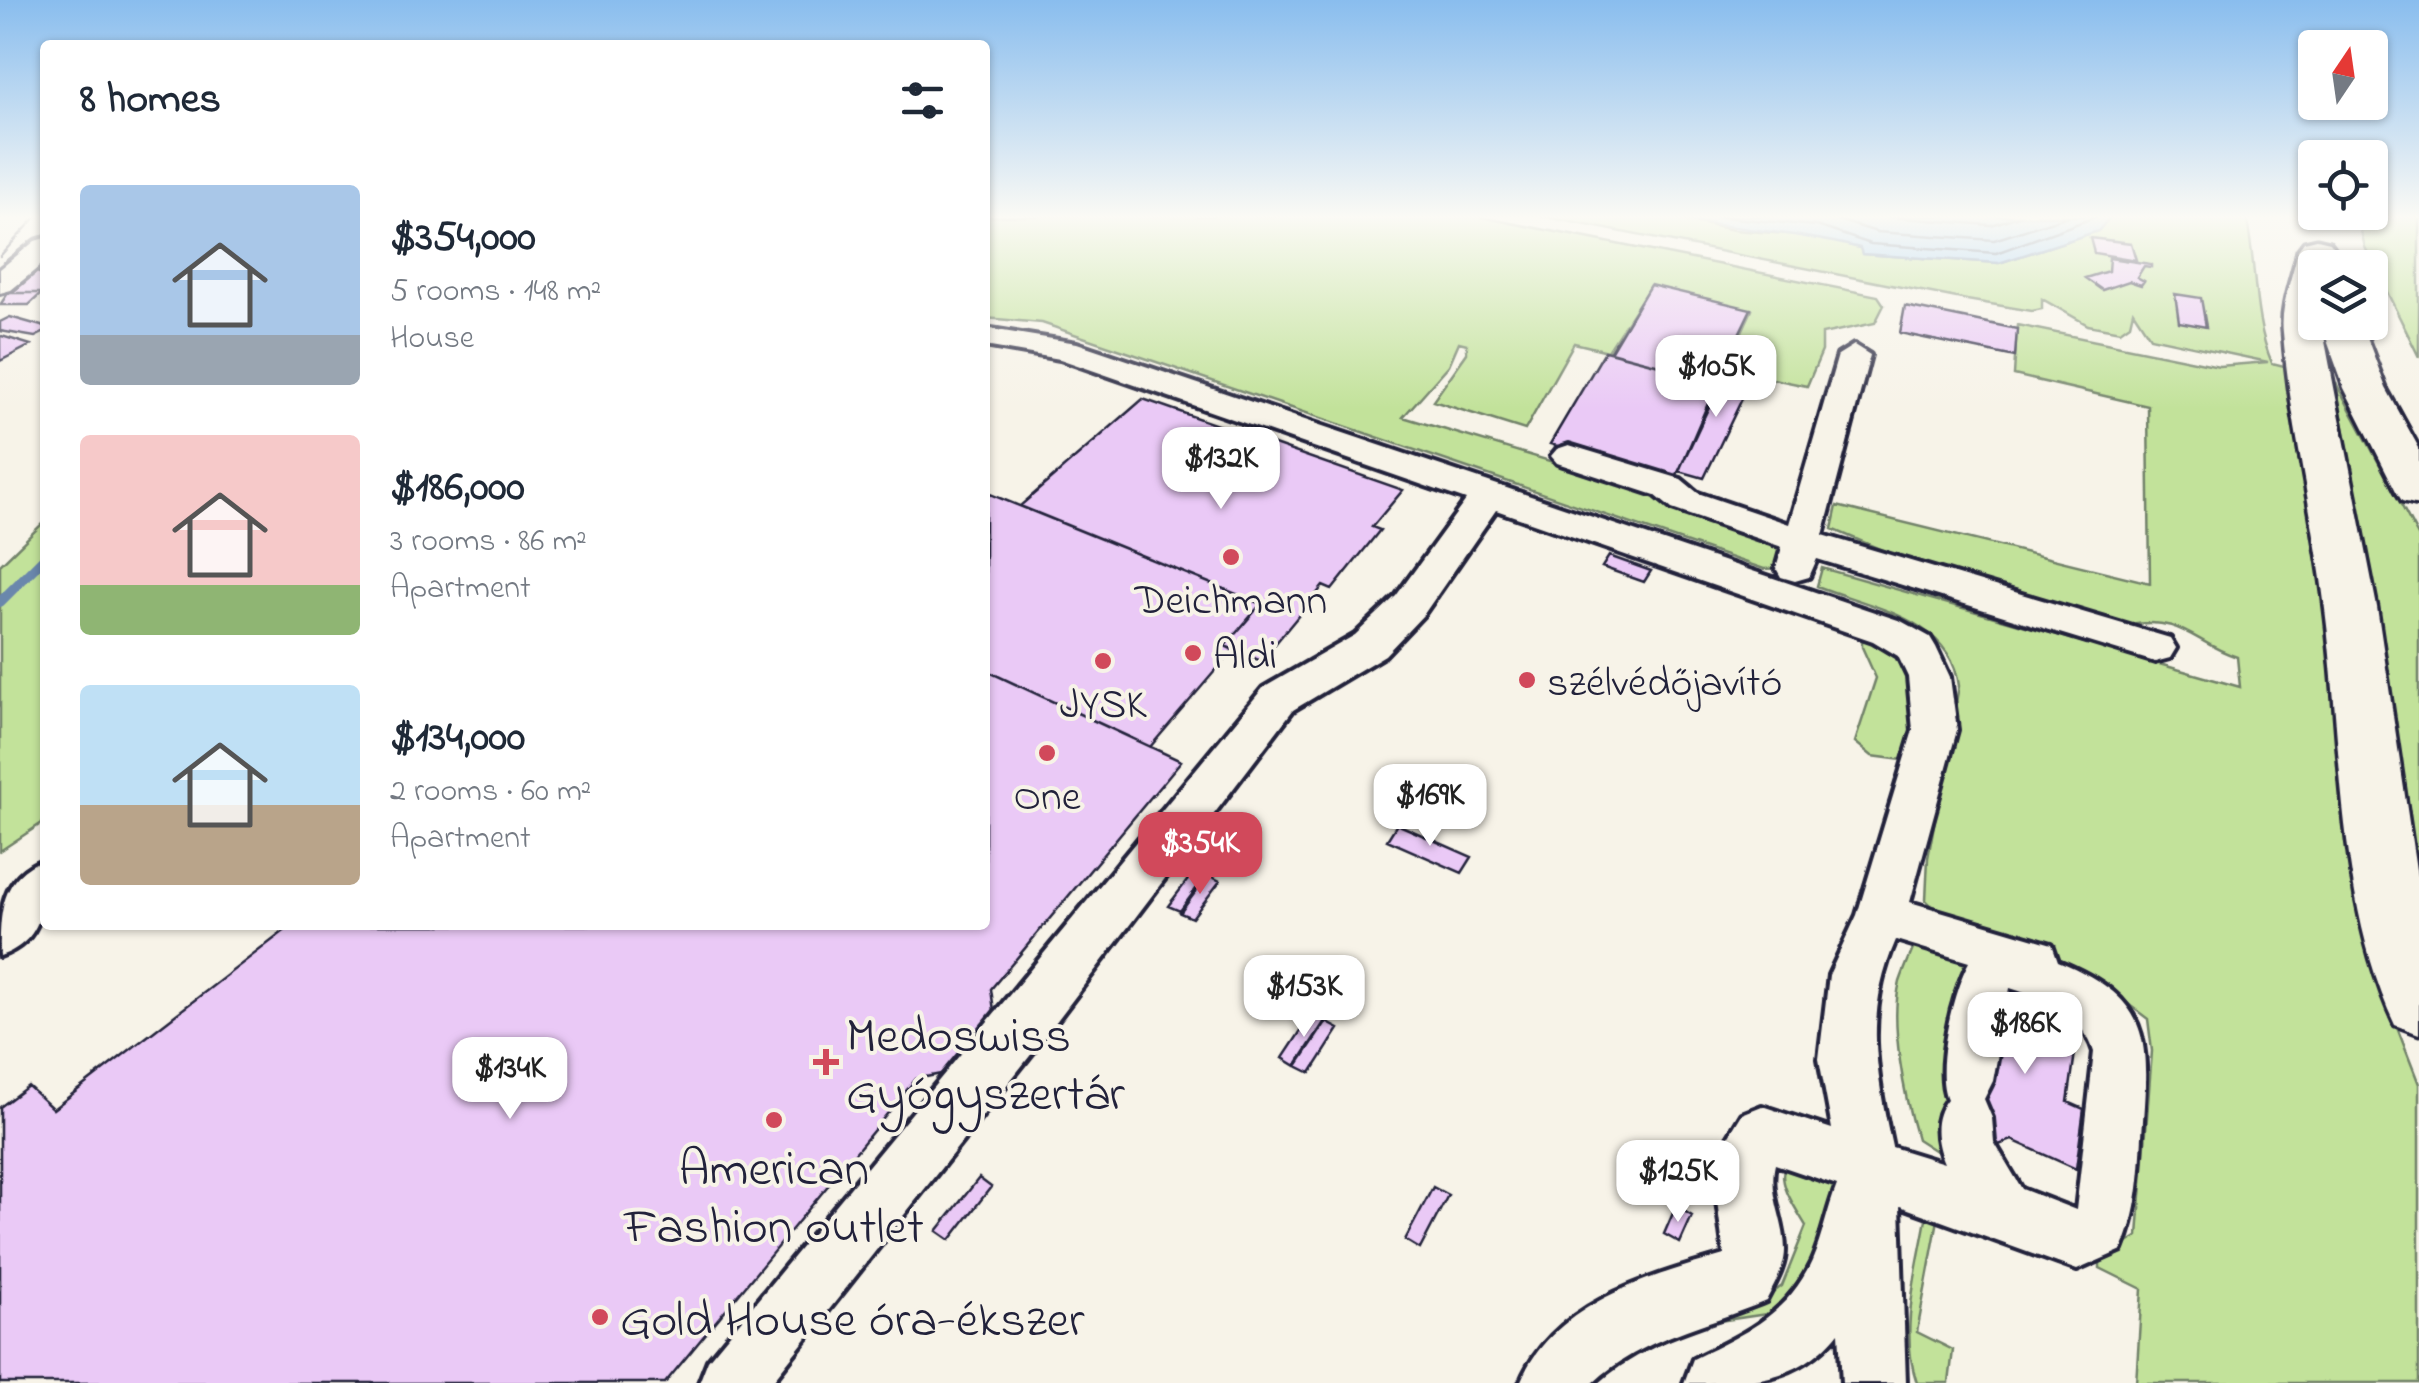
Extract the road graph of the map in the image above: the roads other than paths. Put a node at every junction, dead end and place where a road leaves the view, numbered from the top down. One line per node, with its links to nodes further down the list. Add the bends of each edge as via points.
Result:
1 (2310, 281): 16 (main road, via 2302,328 2351,607 2386,882)
2 (990, 338): 9 (street, via 1066,350)
3 (2348, 340): 8 (main road)
4 (2365, 340): 6 (main road)
5 (1854, 355): 10 (street)
6 (2419, 411)
7 (1569, 456): 10 (street, via 1668,487 1685,501)
8 (2419, 491)
9 (1488, 495): 11 (street); 22 (street, via 1410,604 1370,645 1278,699)
10 (1803, 542): 11 (street); 12 (street)
11 (1786, 597): 14 (street, via 1915,647 1930,677 1935,730)
12 (2156, 648)
13 (40, 885): 15 (street)
14 (1882, 916): 17 (street, via 1855,975 1846,1059); 19 (street, via 2042,961 2098,987 2128,1015 2140,1060 2125,1227 2103,1242)
15 (0, 935)
16 (2419, 1004)
17 (1868, 1170): 18 (street); 20 (street, via 1762,1133 1740,1178 1756,1242 1755,1265 1745,1280 1634,1314); 21 (street, via 1850,1240 1806,1328 1780,1350); 24 (street)
18 (2001, 1208): 19 (street); 19 (street, via 1966,1148 1965,1099 1986,978 1997,966 2070,989 2116,1032 2122,1052 2108,1212)
19 (2089, 1235)
20 (1560, 1372)
21 (1713, 1382): 23 (street)
22 (731, 1383)
23 (1724, 1383)
24 (1874, 1383)

